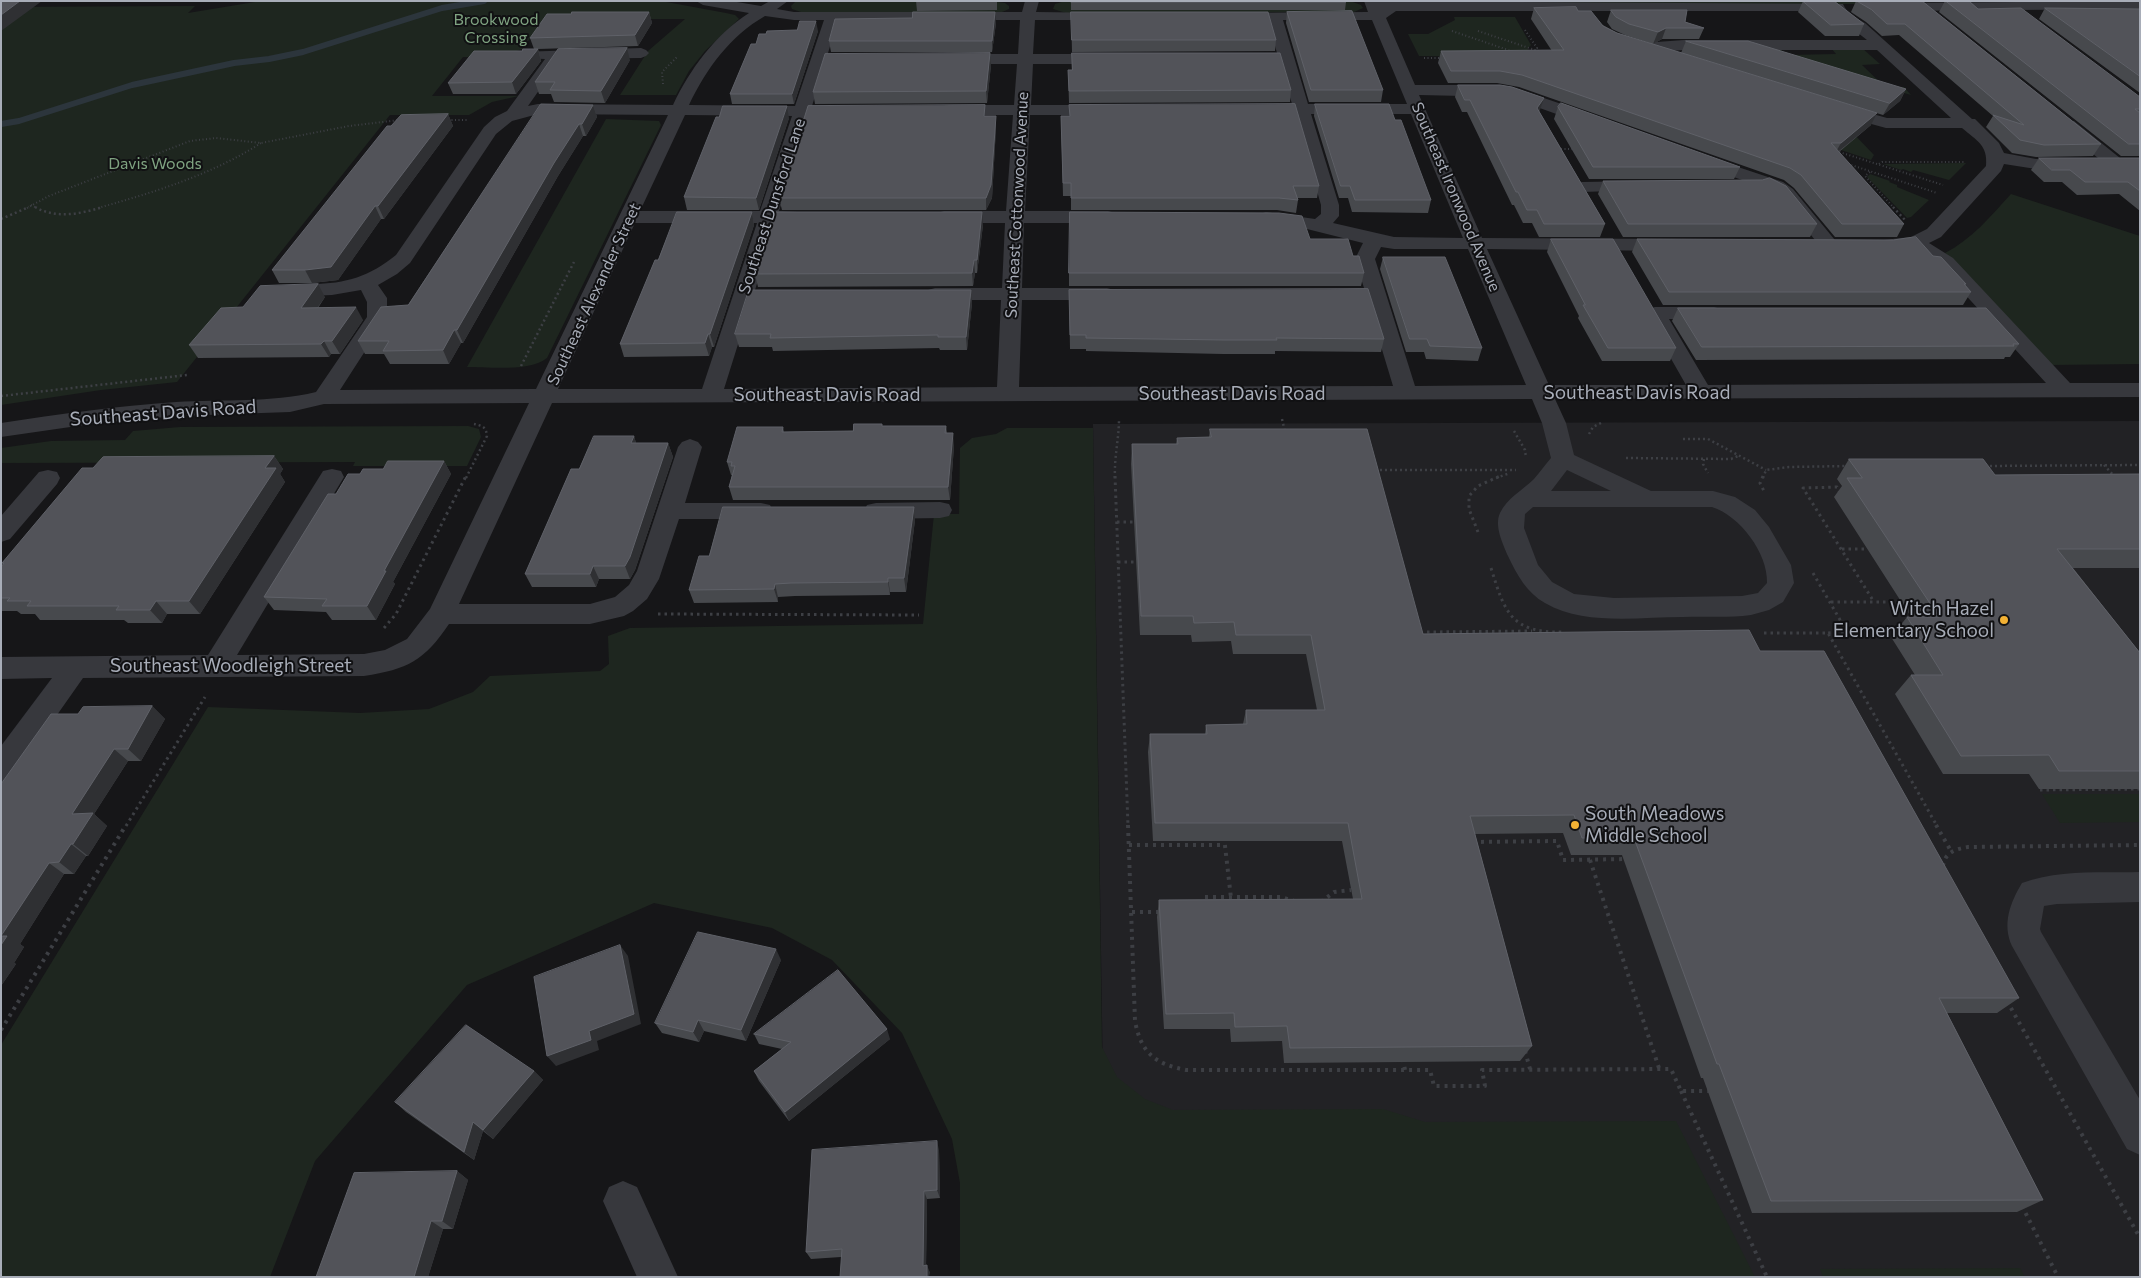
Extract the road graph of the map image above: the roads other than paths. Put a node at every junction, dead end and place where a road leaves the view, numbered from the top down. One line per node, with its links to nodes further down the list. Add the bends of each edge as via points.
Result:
1 (703, 1): 13 (street)
2 (781, 1): 13 (street, Southeast Alexander Street)
3 (2106, 3): 4 (street); 5 (street); 19 (street)
4 (2005, 4): 11 (street); 18 (street)
5 (2140, 5)
6 (1380, 6): 7 (street); 17 (street); 34 (street, Southeast Ironwood Avenue)
7 (1586, 7): 8 (street); 20 (street)
8 (1834, 7): 9 (street); 22 (street)
9 (1853, 7)
10 (1873, 7): 11 (street)
11 (1921, 7): 21 (street)
12 (1030, 9): 14 (street); 15 (street); 31 (street, Southeast Cottonwood Avenue)
13 (762, 12): 14 (street); 43 (street, Southeast Alexander Street, via 743,23 716,50 699,71)
14 (832, 16): 28 (street, Southeast Dunsford Lane)
15 (1126, 16)
16 (1215, 16): 17 (street)
17 (1274, 16): 27 (street)
18 (2026, 19)
19 (2133, 19)
20 (1597, 22)
21 (1940, 22)
22 (1881, 45): 33 (street, via 1635,45); 48 (street)
23 (641, 53): 25 (street)
24 (523, 55): 25 (street)
25 (556, 55): 47 (street, via 526,98)
26 (1228, 58): 27 (street)
27 (1286, 58): 38 (street)
28 (819, 59): 29 (street); 44 (street, Southeast Dunsford Lane)
29 (839, 59)
30 (937, 59): 31 (street)
31 (1025, 59): 32 (street); 41 (street, Southeast Cottonwood Avenue)
32 (1122, 59)
33 (1686, 61)
34 (1410, 90): 36 (street, via 1497,90); 39 (street, Southeast Ironwood Avenue)
35 (1826, 105): 48 (street, via 1886,124)
36 (1553, 107): 49 (street); 50 (street, via 1543,119)
37 (1242, 109): 38 (street)
38 (1302, 109): 39 (street); 66 (street, via 1330,205 1330,216)
39 (1418, 109): 70 (street, Southeast Ironwood Avenue)
40 (937, 110): 41 (street)
41 (1023, 110): 42 (street); 63 (street, Southeast Cottonwood Avenue)
42 (1123, 110)
43 (679, 111): 44 (street); 47 (street, via 538,109); 59 (street, Southeast Alexander Street)
44 (802, 111): 45 (street); 60 (street, Southeast Dunsford Lane)
45 (860, 111)
46 (2054, 114): 54 (street)
47 (507, 117): 78 (street, via 403,259 383,275)
48 (1969, 123): 53 (street, via 1993,147)
49 (1605, 126)
50 (1547, 127)
51 (1561, 149): 56 (street, via 1587,194)
52 (1684, 154): 58 (street)
53 (1995, 162): 54 (street); 69 (street, via 1934,233)
54 (2115, 163): 55 (street)
55 (2140, 163)
56 (1650, 186)
57 (1728, 186): 58 (street)
58 (1777, 186): 74 (street, via 1787,193)
59 (630, 217): 60 (street); 95 (street, Southeast Alexander Street)
60 (768, 217): 61 (street); 94 (street, Southeast Dunsford Lane, via 753,294)
61 (826, 217)
62 (922, 217): 63 (street)
63 (1015, 217): 64 (street); 81 (street, Southeast Cottonwood Avenue)
64 (1129, 217)
65 (1247, 218): 66 (street)
66 (1320, 224): 68 (street)
67 (1604, 225): 71 (street)
68 (1374, 241): 70 (street); 84 (street, via 1365,259)
69 (1915, 242): 76 (street); 87 (street, via 1946,262)
70 (1475, 244): 71 (street); 92 (street, Southeast Ironwood Avenue)
71 (1616, 245): 72 (street); 77 (street)
72 (1693, 245)
73 (1809, 245): 74 (street)
74 (1829, 245): 75 (street)
75 (1848, 245)
76 (1867, 245)
77 (1628, 267)
78 (366, 283): 79 (street, via 347,289); 96 (street, via 377,294 380,305 377,317)
79 (264, 291)
80 (912, 294): 81 (street)
81 (1012, 294): 82 (street); 93 (street, Southeast Cottonwood Avenue)
82 (1130, 294)
83 (1317, 294): 84 (street)
84 (1376, 294): 91 (street)
85 (1735, 313): 90 (street, via 1651,305)
86 (1964, 313): 87 (street)
87 (1994, 313): 89 (street)
88 (2140, 390): 89 (street, Southeast Davis Road)
89 (2065, 391): 90 (street, Southeast Davis Road)
90 (1702, 392): 92 (street, Southeast Davis Road)
91 (1406, 393): 92 (street, Southeast Davis Road); 93 (street, Southeast Davis Road)
92 (1542, 393): 100 (street, Southeast Ironwood Avenue)
93 (1008, 394): 94 (street, Southeast Davis Road)
94 (712, 395): 95 (street, Southeast Davis Road)
95 (545, 396): 96 (street, Southeast Davis Road); 110 (street, Southeast Alexander Street)
96 (324, 397): 97 (street, Southeast Davis Road, via 295,388 174,390 106,396); 98 (street, Southeast Davis Road, via 290,405 177,409)
97 (1, 413)
98 (1, 430)
99 (690, 447): 106 (street)
100 (1563, 459): 103 (street); 104 (street)
101 (332, 477): 112 (street)
102 (48, 478): 109 (street)
103 (1650, 499): 104 (street); 104 (street, via 1713,499 1742,511 1751,519 1778,565 1782,581 1777,592 1760,603 1742,606 1600,607 1566,601 1543,589 1528,572 1511,529 1510,515)
104 (1525, 500)
105 (940, 510): 108 (street)
106 (670, 511): 107 (street); 110 (street, via 650,572 638,592 614,609 590,614)
107 (784, 511)
108 (852, 511)
109 (1, 533)
110 (441, 614): 112 (street, Southeast Woodleigh Street, via 418,645 377,663)
111 (76, 667): 112 (street, Southeast Woodleigh Street); 113 (street, Southeast Woodleigh Street); 114 (street)
112 (215, 667)
113 (1, 668)
114 (1, 770)
115 (2140, 887): 116 (street, via 2057,888 2034,893 2023,919 2024,935)
116 (2140, 1136)
117 (623, 1201): 118 (street)
118 (658, 1277)

